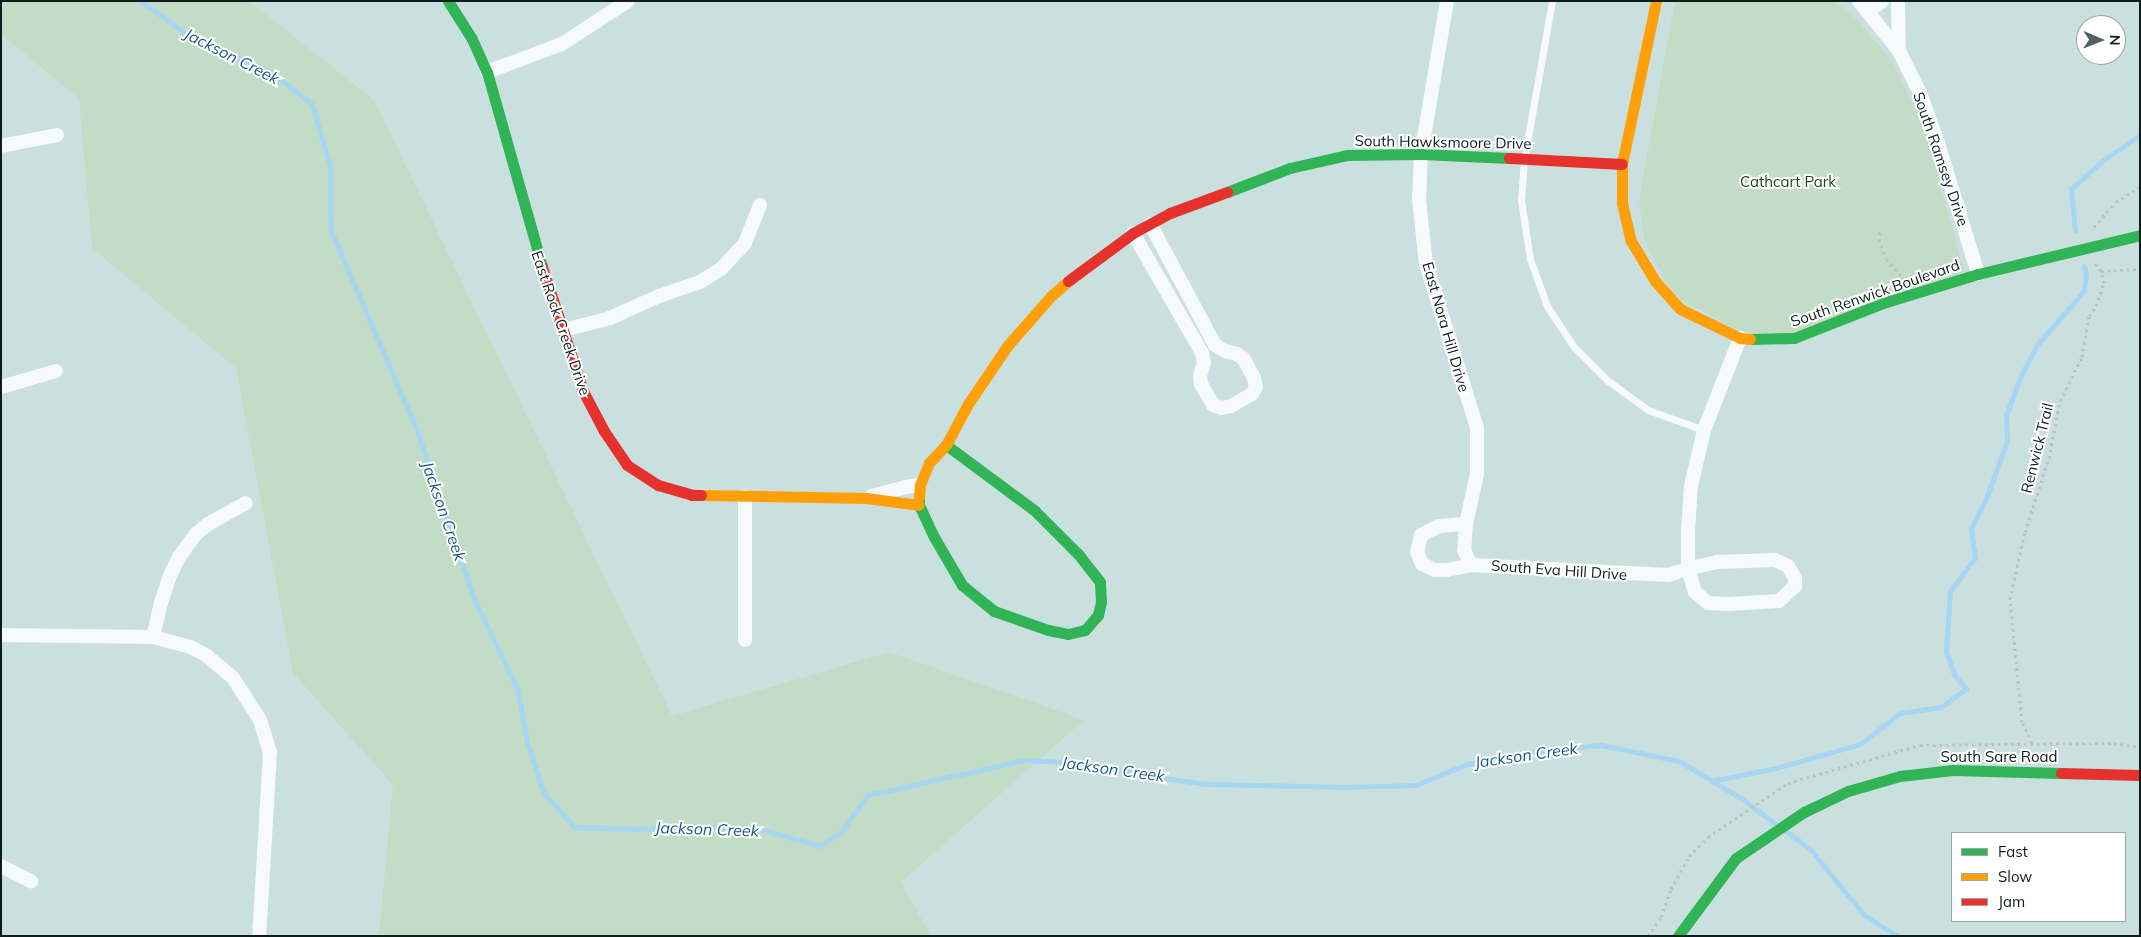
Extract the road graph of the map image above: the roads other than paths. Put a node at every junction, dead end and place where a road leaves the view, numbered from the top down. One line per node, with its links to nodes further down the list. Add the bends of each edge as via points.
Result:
1 (448, 1): 10 (street, East Rock Creek Drive, via 472,39)
2 (628, 1): 10 (street, via 562,44)
3 (1447, 1): 13 (street, East Nora Hill Drive)
4 (1552, 1): 14 (lane)
5 (1656, 1): 15 (street, South Renwick Boulevard)
6 (1882, 1): 8 (street)
7 (1898, 1): 9 (street)
8 (1863, 6): 9 (street, South Ramsey Drive)
9 (1898, 51): 20 (street, South Ramsey Drive, via 1920,95 1938,143)
10 (487, 72): 22 (street, East Rock Creek Drive, via 532,239)
11 (57, 135): 12 (street)
12 (1, 146)
13 (1421, 154): 14 (street, South Hawksmoore Drive); 17 (street, South Hawksmoore Drive, via 1347,155 1290,168 1170,213); 35 (street, East Nora Hill Drive, via 1419,199 1426,264 1477,428 1477,474)
14 (1524, 159): 15 (street, South Hawksmoore Drive); 28 (lane, via 1521,200 1530,259 1548,306 1574,347 1606,380 1648,410)
15 (1622, 164): 23 (street, South Renwick Boulevard, via 1622,203 1632,241 1655,281 1680,309)
16 (760, 205): 22 (street, via 745,243 721,269 700,282 610,318)
17 (1150, 224): 18 (street, South Hawksmoore Drive); 21 (street)
18 (1133, 233): 21 (street); 29 (street, South Hawksmoore Drive, via 1083,268 1051,296 1008,345 968,404)
19 (2140, 235): 20 (street, South Renwick Boulevard)
20 (1978, 274): 23 (street, South Renwick Boulevard, via 1883,303 1794,338)
21 (1188, 311): 24 (street, via 1215,345); 25 (street)
22 (564, 330): 31 (street, East Rock Creek Drive, via 583,391 604,431 628,464 658,485 692,495)
23 (1740, 338): 28 (street)
24 (1225, 351): 25 (street); 25 (street, via 1244,359 1254,378 1256,387 1252,394 1231,406 1213,405 1201,384)
25 (1204, 363)
26 (56, 371): 27 (street)
27 (1, 387)
28 (1704, 430): 37 (street, via 1691,486)
29 (946, 445): 30 (street, South Hawksmoore Drive, via 929,463); 34 (street, via 1027,504 1078,554 1100,582 1098,614 1085,630 1068,634 994,611 962,585)
30 (920, 485): 32 (street, East Rock Creek Drive); 34 (street)
31 (745, 497): 32 (street, East Rock Creek Drive); 40 (street)
32 (866, 498): 34 (street, East Rock Creek Drive)
33 (246, 503): 39 (street, via 208,524 179,557 161,603)
34 (919, 505)
35 (1466, 524): 36 (street, South Eva Hill Drive, via 1464,550); 36 (street, via 1439,526 1421,535 1418,552 1422,564 1435,570)
36 (1471, 565): 37 (street, South Eva Hill Drive, via 1634,575 1668,575)
37 (1688, 569): 37 (street, South Eva Hill Drive, via 1695,592 1708,603 1779,600 1795,586 1795,578 1788,566 1775,560 1717,562)
38 (1, 635): 39 (street)
39 (154, 637): 44 (street, via 191,647 233,678 247,697 266,736 270,771)
40 (745, 640)
41 (2140, 775): 45 (street, South Sare Road, via 1978,770 1936,772 1874,783 1804,812 1736,858)
42 (1, 866): 43 (street)
43 (31, 881)
44 (259, 936)
45 (1678, 936)

